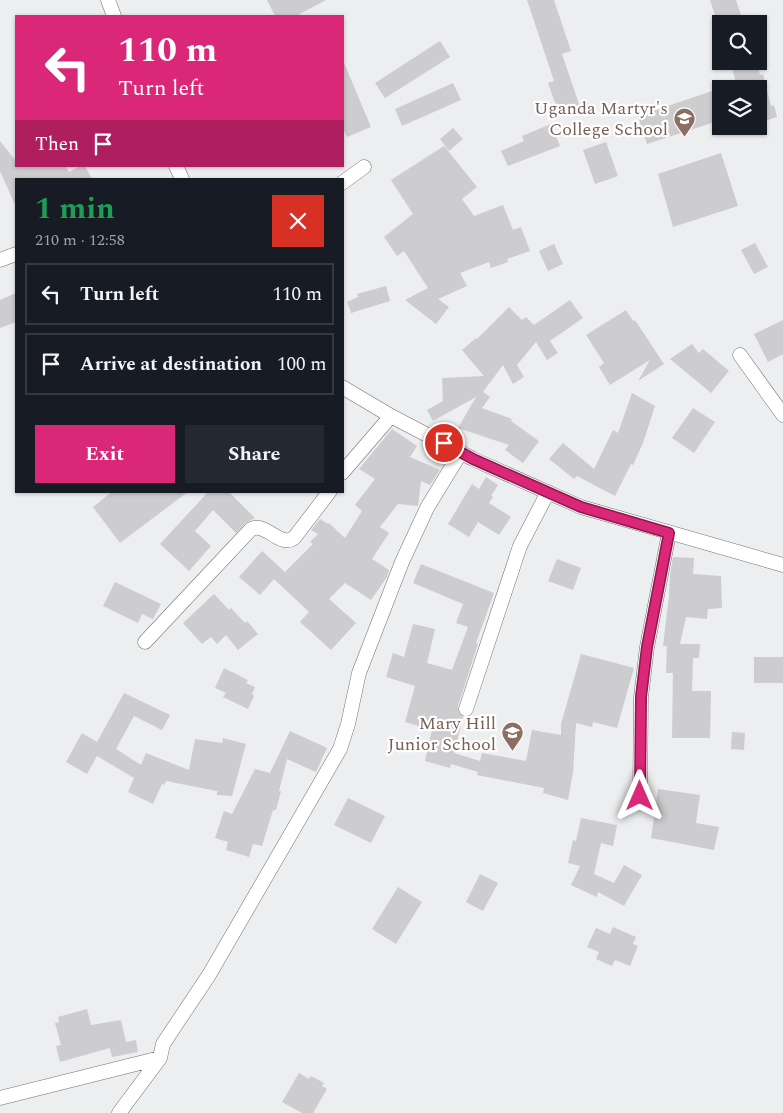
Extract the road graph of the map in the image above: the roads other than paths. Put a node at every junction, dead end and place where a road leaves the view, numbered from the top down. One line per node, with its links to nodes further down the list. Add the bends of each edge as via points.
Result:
1 (108, 0): 2 (street)
2 (114, 15)
3 (364, 167): 4 (street)
4 (344, 182)
5 (15, 254): 6 (street)
6 (0, 260)
7 (740, 356): 10 (street)
8 (344, 388): 9 (street)
9 (391, 416): 11 (street); 12 (street)
10 (783, 416)
11 (460, 452): 13 (street); 20 (street, via 427,508 402,562 359,673 340,749 209,975 163,1044)
12 (344, 471)
13 (548, 492): 15 (street, via 581,507); 18 (street, via 520,546)
14 (328, 493): 17 (street, via 291,540 286,541 260,527 251,529)
15 (669, 533): 16 (street); 19 (street, via 647,647 641,697)
16 (783, 565)
17 (145, 642)
18 (466, 709)
19 (640, 796)
20 (160, 1058): 21 (street); 22 (street)
21 (0, 1098)
22 (119, 1113)

